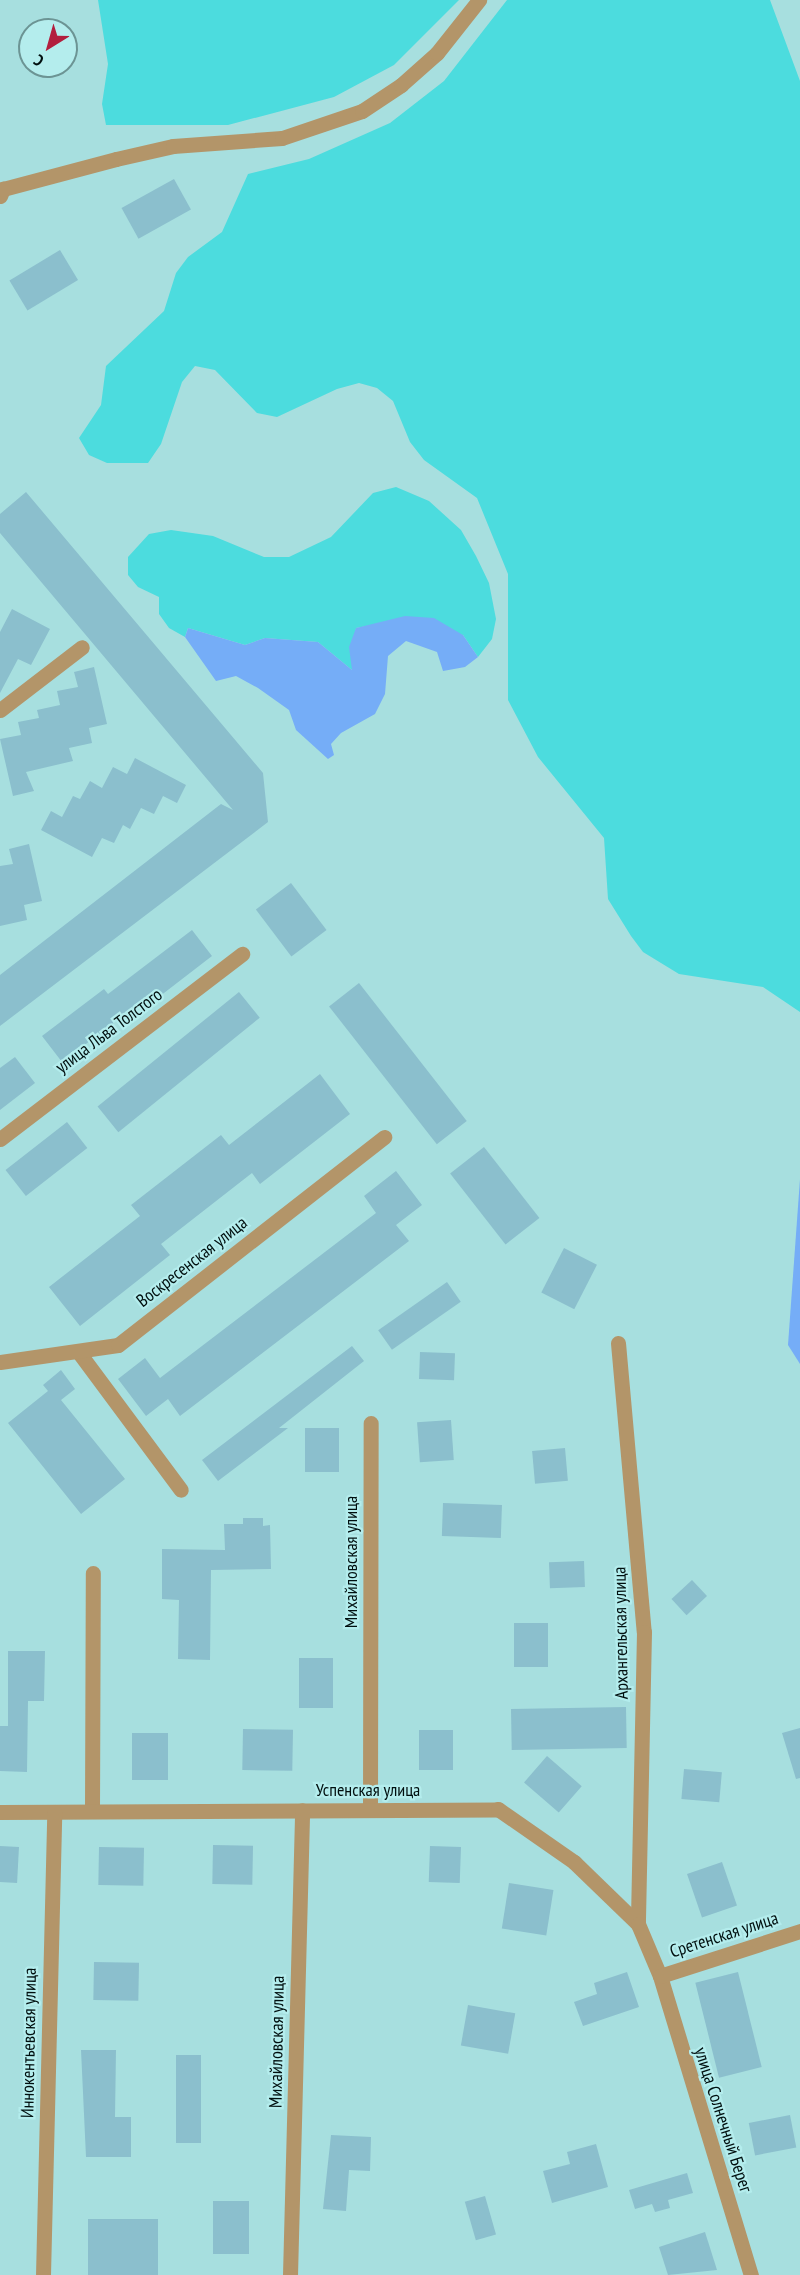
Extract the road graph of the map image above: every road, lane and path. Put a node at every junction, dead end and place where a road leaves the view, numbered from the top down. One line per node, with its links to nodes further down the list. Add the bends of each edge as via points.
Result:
1 (479, 0): 2 (street, via 437,53 401,85 362,111 334,123 282,138 173,146)
2 (2, 193)
3 (82, 647): 4 (street)
4 (0, 710)
5 (242, 954): 7 (street, улица Льва Толстого)
6 (384, 1137): 9 (street, Воскресенская улица, via 118,1345)
7 (0, 1139)
8 (618, 1343): 19 (street, Архангельская улица, via 644,1632)
9 (80, 1354): 10 (street, Воскресенская улица); 12 (street)
10 (0, 1362)
11 (371, 1423): 14 (street, Михайловская улица)
12 (182, 1490)
13 (93, 1574): 15 (street)
14 (370, 1809): 16 (street, Успенская улица); 19 (street, Успенская улица, via 498,1809 574,1862)
15 (92, 1810): 16 (street, Успенская улица); 18 (street, Успенская улица)
16 (302, 1810): 23 (street, Михайловская улица)
17 (0, 1812): 18 (street, Успенская улица)
18 (54, 1812): 22 (street, Иннокентьевская улица)
19 (638, 1924): 21 (street, Успенская улица)
20 (800, 1931): 21 (street, Сретенская улица)
21 (660, 1976): 24 (street, улица Солнечный Берег)
22 (43, 2275)
23 (290, 2275)
24 (751, 2275)

